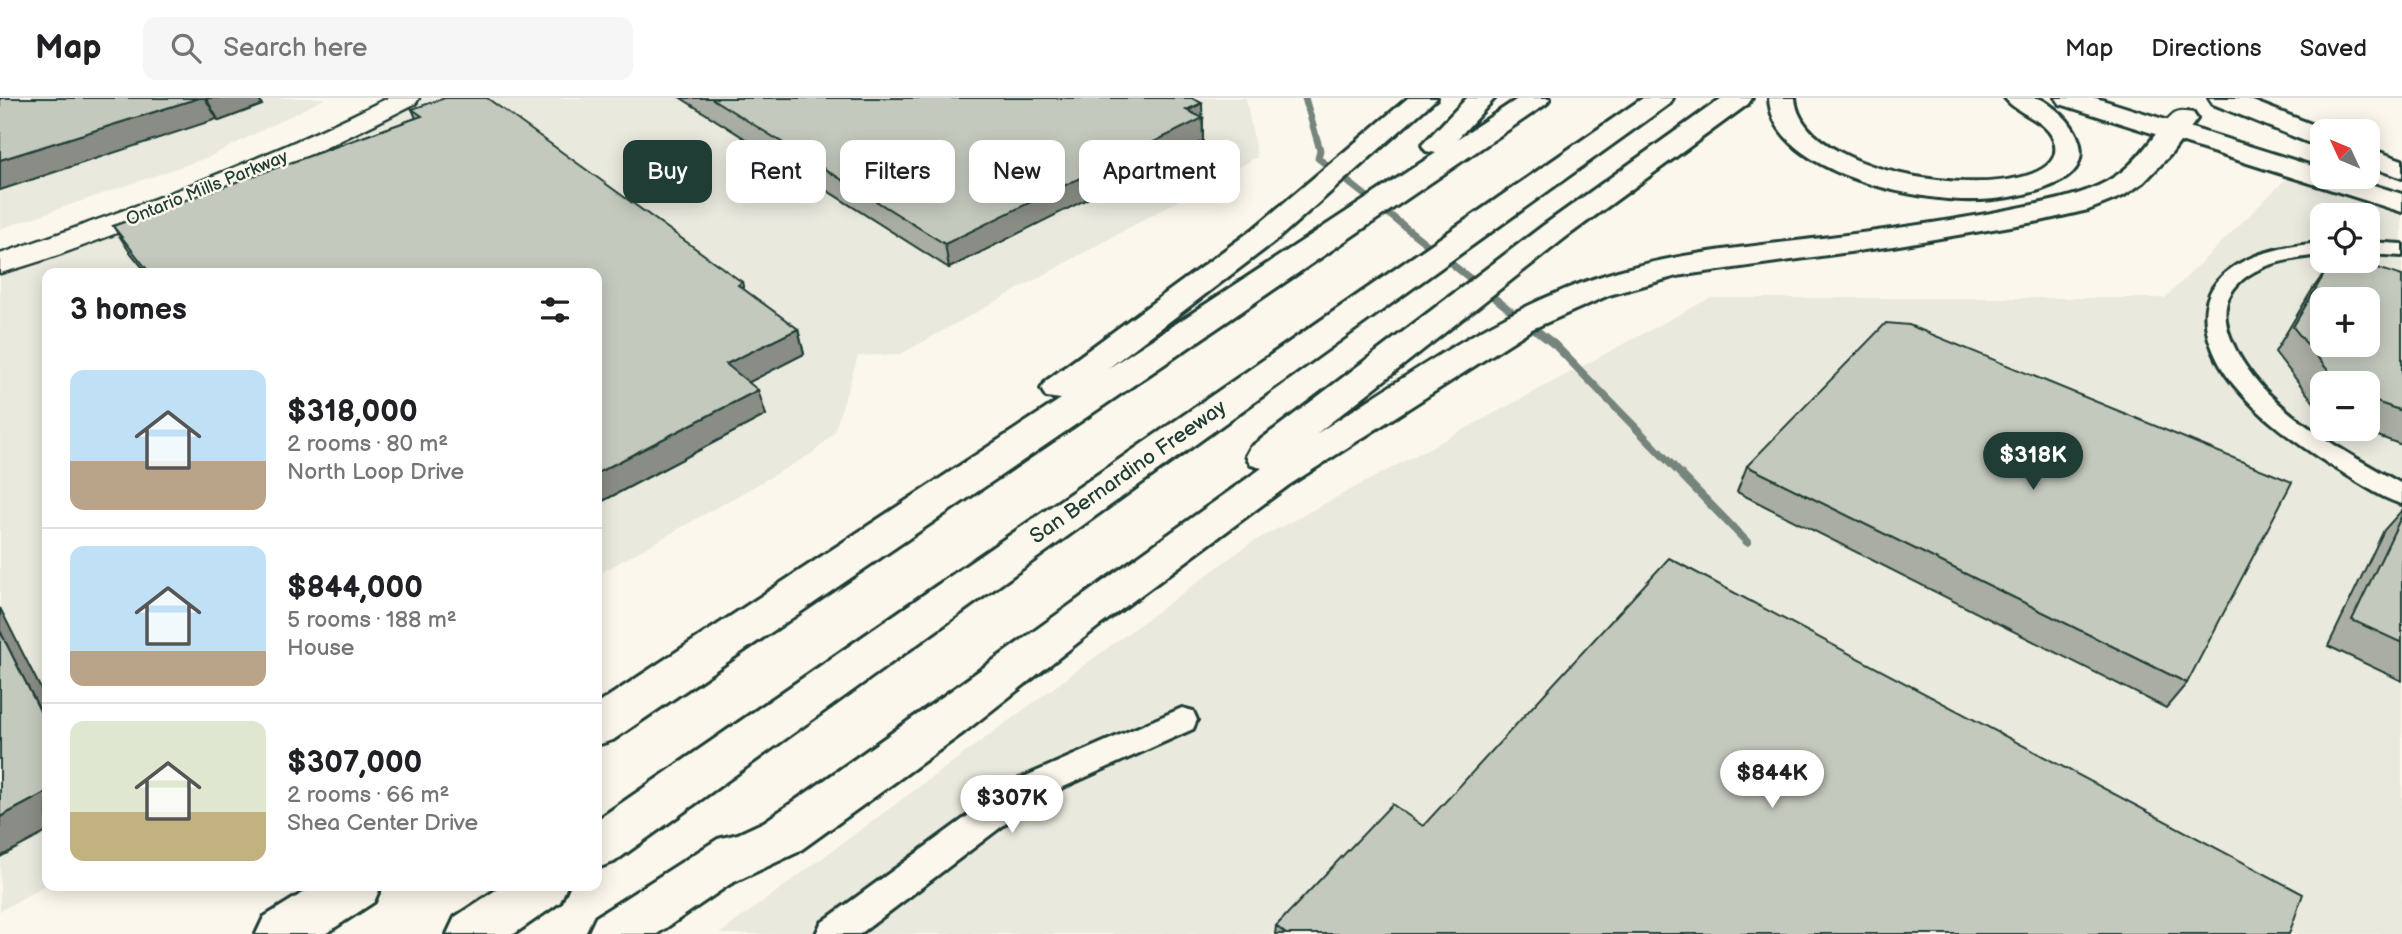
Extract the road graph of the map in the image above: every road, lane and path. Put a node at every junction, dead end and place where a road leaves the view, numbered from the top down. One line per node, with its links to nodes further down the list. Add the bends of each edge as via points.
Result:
1 (368, 98): 22 (main road, Ontario Mills Parkway, via 191,177)
2 (407, 98): 26 (main road, Ontario Mills Parkway, via 241,176)
3 (1424, 98): 28 (main road, via 1263,236 786,585)
4 (1482, 98): 21 (main road)
5 (1536, 98): 21 (main road)
6 (1660, 98): 31 (main road, San Bernardino Freeway)
7 (1739, 98): 32 (main road, via 1482,288 1038,630)
8 (1782, 98): 9 (main road, via 1784,116 1792,128 1811,146 1842,163 1907,184 1982,191 2031,183 2064,165 2068,149 2062,131 2041,110)
9 (2018, 98)
10 (2069, 98): 13 (main road)
11 (2116, 98): 13 (main road)
12 (2222, 98): 14 (main road)
13 (2180, 125): 15 (main road); 20 (main road); 32 (main road, via 2115,189 2081,202 1919,233 1680,266 1628,278 1522,321 1276,475 947,720 781,836)
14 (2310, 133)
15 (2310, 159)
16 (2380, 161): 17 (main road)
17 (2402, 170)
18 (2380, 180): 19 (main road)
19 (2402, 187)
20 (2402, 203)
21 (1373, 205): 28 (main road)
22 (0, 245)
23 (2380, 249): 25 (street)
24 (2310, 250): 27 (street, via 2276,256 2234,275 2220,291 2214,310 2218,335 2228,360 2290,426 2343,463)
25 (2402, 250)
26 (0, 264)
27 (2402, 495)
28 (726, 643): 30 (main road)
29 (1182, 720): 38 (street, via 1028,789)
30 (602, 724)
31 (602, 843)
32 (715, 868): 37 (main road)
33 (348, 891): 35 (main road)
34 (535, 891): 36 (main road)
35 (282, 934)
36 (473, 934)
37 (614, 934)
38 (833, 934)

